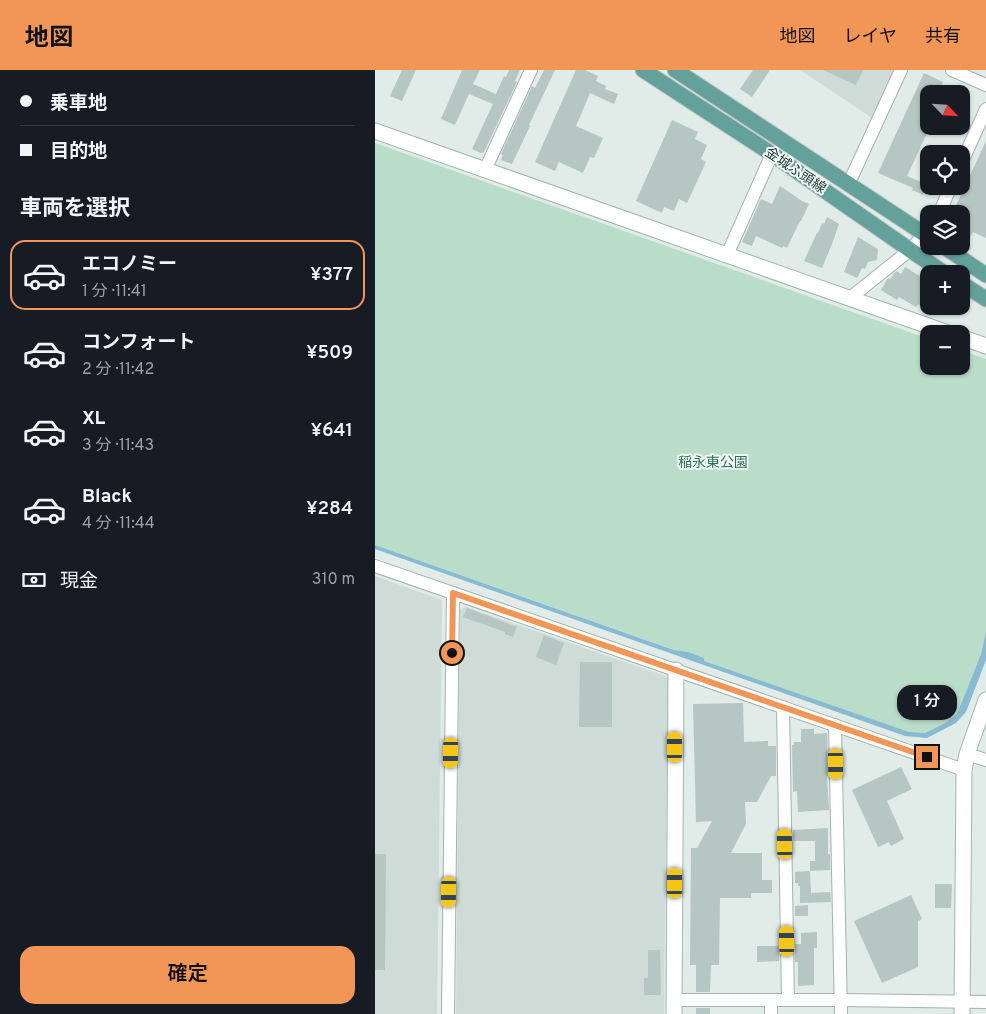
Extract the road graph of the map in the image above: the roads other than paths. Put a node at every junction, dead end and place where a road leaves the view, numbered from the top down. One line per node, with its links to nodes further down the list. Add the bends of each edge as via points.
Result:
1 (531, 70): 11 (street)
2 (643, 70): 10 (main road, 金城ふ頭線)
3 (675, 70): 12 (main road, 金城ふ頭線)
4 (901, 70): 12 (street)
5 (952, 70): 6 (street)
6 (986, 85)
7 (986, 109): 9 (street)
8 (375, 131): 11 (street)
9 (970, 145)
10 (771, 154): 15 (main road, 金城ふ頭線); 16 (street)
11 (485, 170): 16 (street)
12 (848, 184): 13 (main road, 金城ふ頭線)
13 (920, 229)
14 (920, 240): 15 (street)
15 (909, 250): 18 (main road, 金城ふ頭線); 21 (street)
16 (727, 255): 21 (street)
17 (957, 255): 19 (main road)
18 (932, 265)
19 (986, 274)
20 (970, 289): 22 (main road)
21 (850, 298): 23 (street)
22 (986, 299)
23 (926, 325)
24 (970, 340): 25 (street)
25 (986, 346)
26 (375, 566): 27 (street)
27 (453, 593): 28 (street); 41 (street)
28 (676, 670): 30 (street); 39 (street)
29 (986, 700): 32 (street)
30 (783, 707): 31 (street); 36 (street)
31 (835, 725): 34 (street); 37 (street)
32 (967, 754): 33 (street); 34 (street)
33 (986, 760)
34 (964, 770): 40 (street)
35 (771, 1000): 36 (street); 39 (street); 42 (street)
36 (787, 1000): 37 (street)
37 (841, 1000): 40 (street); 43 (street)
38 (986, 1002): 40 (street)
39 (674, 1007)
40 (962, 1008)
41 (448, 1014)
42 (771, 1014)
43 (841, 1014)

